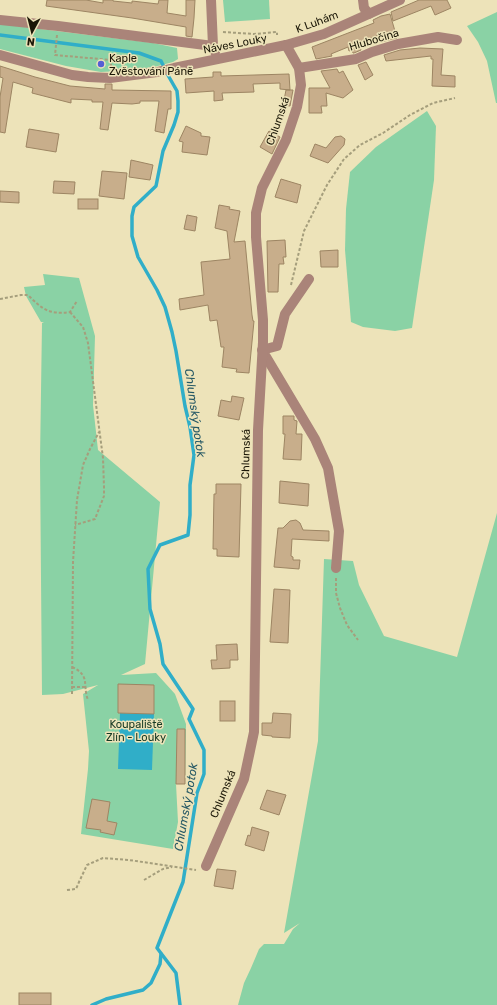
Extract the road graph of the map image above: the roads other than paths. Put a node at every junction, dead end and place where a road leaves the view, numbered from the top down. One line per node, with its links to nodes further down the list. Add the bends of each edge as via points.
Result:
1 (211, 0): 8 (street, Náves Louky)
2 (363, 0): 4 (street, via 364,8)
3 (400, 0): 4 (street, K Luhám)
4 (369, 14): 7 (street, K Luhám, via 324,34)
5 (0, 20): 8 (street, Náves Louky)
6 (457, 40): 11 (street, Hlubočina, via 438,37 372,52 356,59)
7 (286, 45): 10 (street, Náves Louky); 11 (street, Chlumská)
8 (213, 46): 10 (street)
9 (0, 55): 10 (street, Náves Louky, via 72,75 110,78)
10 (216, 60)
11 (299, 68): 13 (street, Chlumská, via 301,85 297,107 286,140 262,188 256,213 263,320)
12 (309, 279): 13 (street, via 286,314 277,346)
13 (262, 350): 14 (street, via 315,439 328,468 340,530); 15 (street, Chlumská, via 258,423 254,732 244,779)
14 (336, 568)
15 (206, 866)

